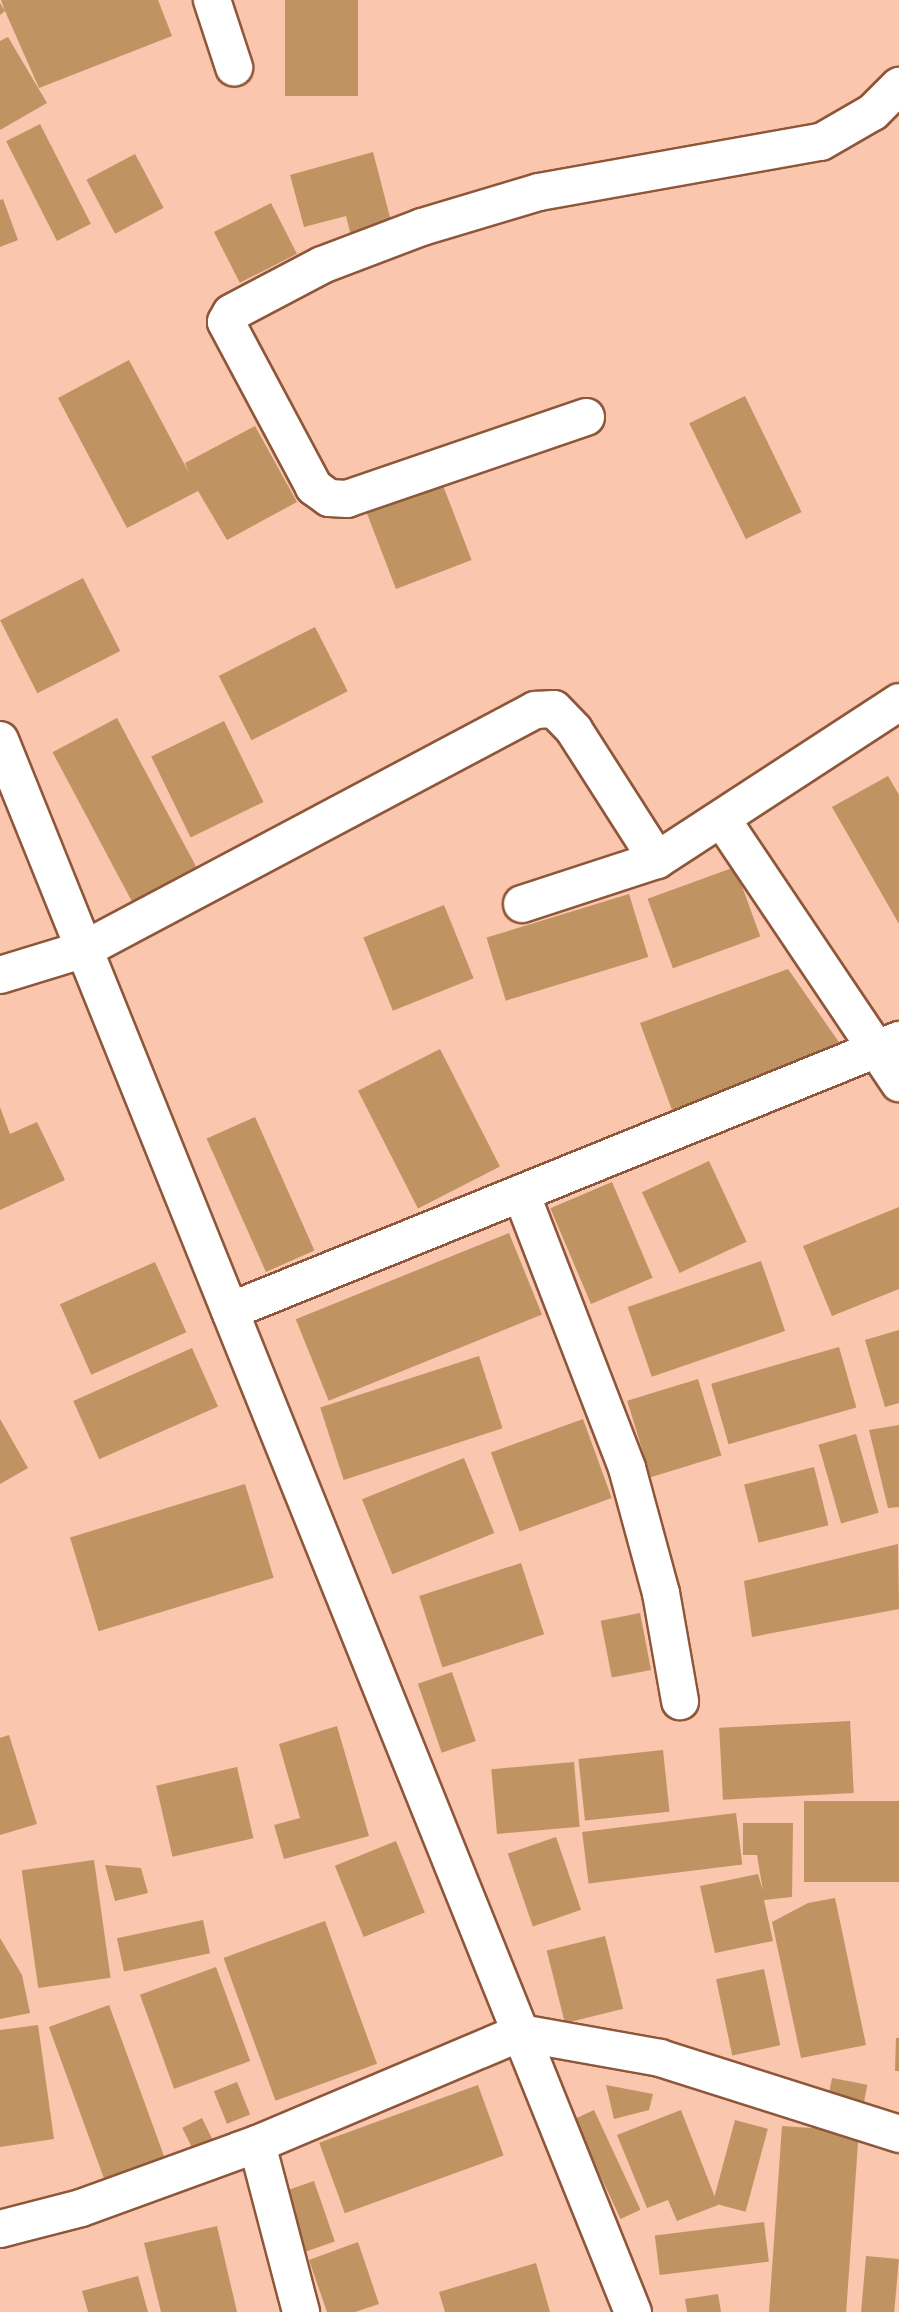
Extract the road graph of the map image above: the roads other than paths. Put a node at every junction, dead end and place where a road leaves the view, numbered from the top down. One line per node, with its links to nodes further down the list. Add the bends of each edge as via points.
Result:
1 (212, 0): 2 (street)
2 (234, 67)
3 (899, 86): 4 (street, via 873,112 821,142 539,192 422,227 322,265 231,313 226,322 314,487 329,498 347,499)
4 (586, 417)
5 (899, 702): 7 (street)
6 (0, 740): 10 (street)
7 (723, 821): 8 (street); 12 (street)
8 (657, 860): 9 (street); 10 (street, via 574,730 554,709 535,710)
9 (522, 904)
10 (85, 949): 11 (street); 15 (street)
11 (0, 975)
12 (889, 1045): 13 (street); 14 (street)
13 (899, 1083)
14 (521, 1193): 15 (street); 16 (street, via 627,1468 661,1593)
15 (230, 1311): 17 (street)
16 (680, 1701)
17 (520, 2033): 18 (street, via 660,2058); 19 (street); 22 (street)
18 (899, 2134)
19 (257, 2144): 20 (street, via 81,2208); 21 (street)
20 (0, 2229)
21 (301, 2312)
22 (633, 2312)

